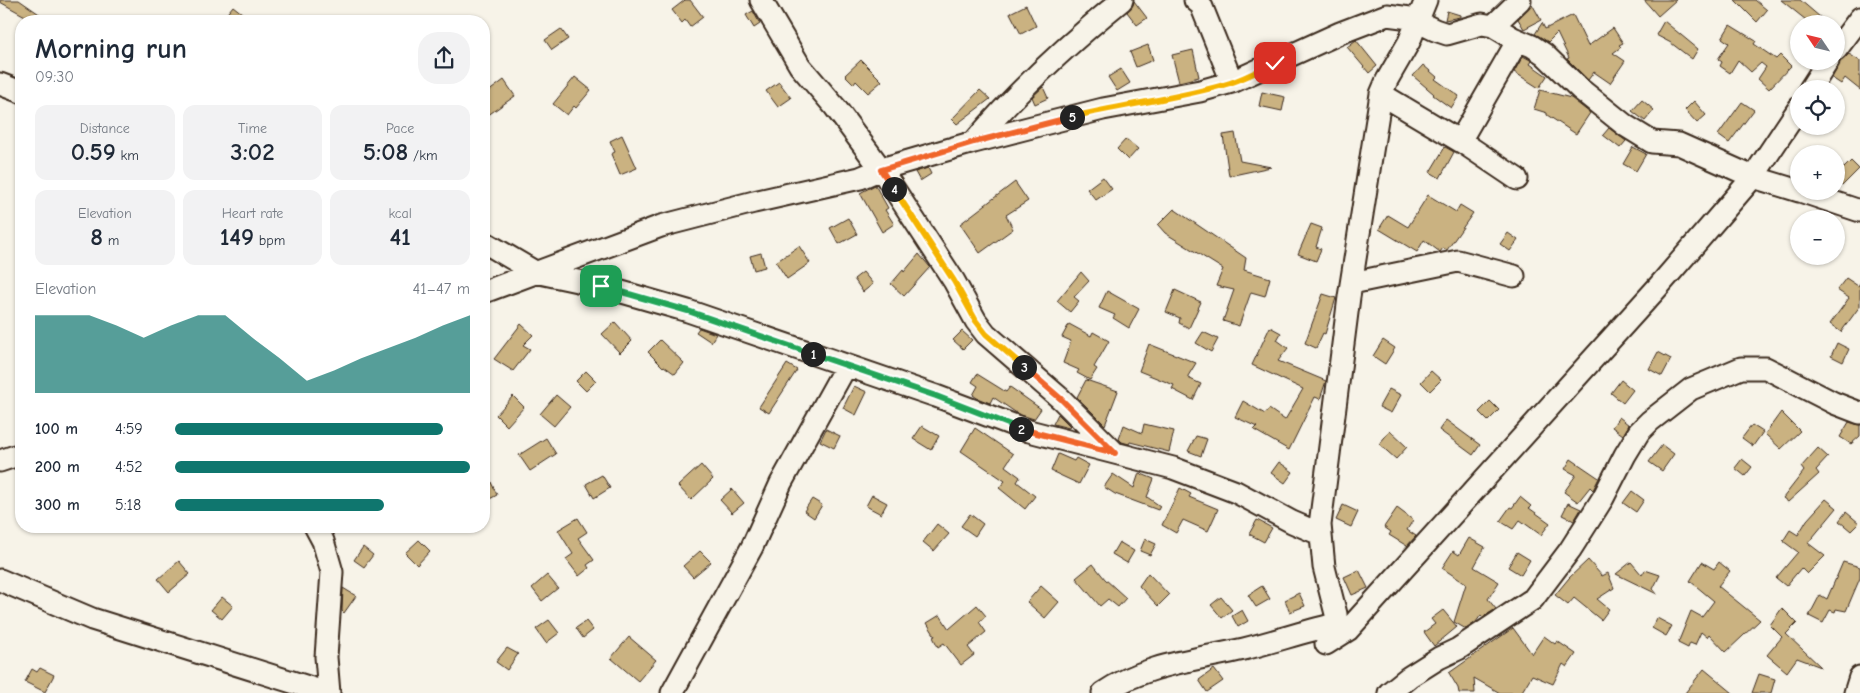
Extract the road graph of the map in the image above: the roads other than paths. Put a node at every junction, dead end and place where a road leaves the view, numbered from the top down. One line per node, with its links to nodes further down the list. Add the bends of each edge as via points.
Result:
1 (761, 0): 18 (street, via 800,66)
2 (1122, 0): 17 (street, via 1040,72)
3 (1194, 0): 11 (street, via 1200,5)
4 (1426, 0): 7 (street)
5 (1520, 0): 8 (street)
6 (1860, 18): 9 (street)
7 (1417, 20): 8 (street, via 1447,34 1482,24); 11 (street, via 1401,16 1381,17); 14 (street, via 1409,42)
8 (1493, 26): 10 (street)
9 (1845, 38)
10 (1518, 40): 16 (street); 19 (street, via 1544,54 1580,89 1626,126 1652,142 1679,144)
11 (1232, 82): 17 (street, via 1103,109)
12 (0, 84): 13 (street)
13 (15, 90)
14 (1380, 94): 16 (street); 27 (street)
15 (1790, 121): 19 (street)
16 (1460, 141): 20 (street)
17 (974, 142): 18 (street)
18 (881, 170): 25 (street, via 860,178 662,226); 31 (street, via 986,334 1061,399)
19 (1752, 177): 21 (street); 37 (street, via 1658,287 1348,630)
20 (1517, 179)
21 (1790, 188)
22 (1826, 200): 23 (street)
23 (1860, 211)
24 (490, 246): 25 (street)
25 (535, 272): 28 (street); 29 (street, via 601,286 688,311)
26 (1514, 276): 27 (street, via 1458,261)
27 (1352, 283): 35 (street)
28 (490, 290)
29 (846, 366): 31 (street, via 1029,431); 39 (street)
30 (1860, 413): 41 (street, via 1834,404 1766,368 1741,368 1691,389 1639,432 1570,550 1533,599)
31 (1115, 453): 35 (street, via 1173,468 1236,492)
32 (15, 456): 33 (street)
33 (0, 461)
34 (319, 533): 38 (street, via 332,572 326,656)
35 (1320, 534): 40 (street, via 1324,567 1336,614 1336,622 1332,625 1160,667 1135,675)
36 (0, 580): 38 (street, via 92,619)
37 (1326, 644)
38 (328, 693)
39 (672, 693)
40 (1103, 693)
41 (1389, 693)

